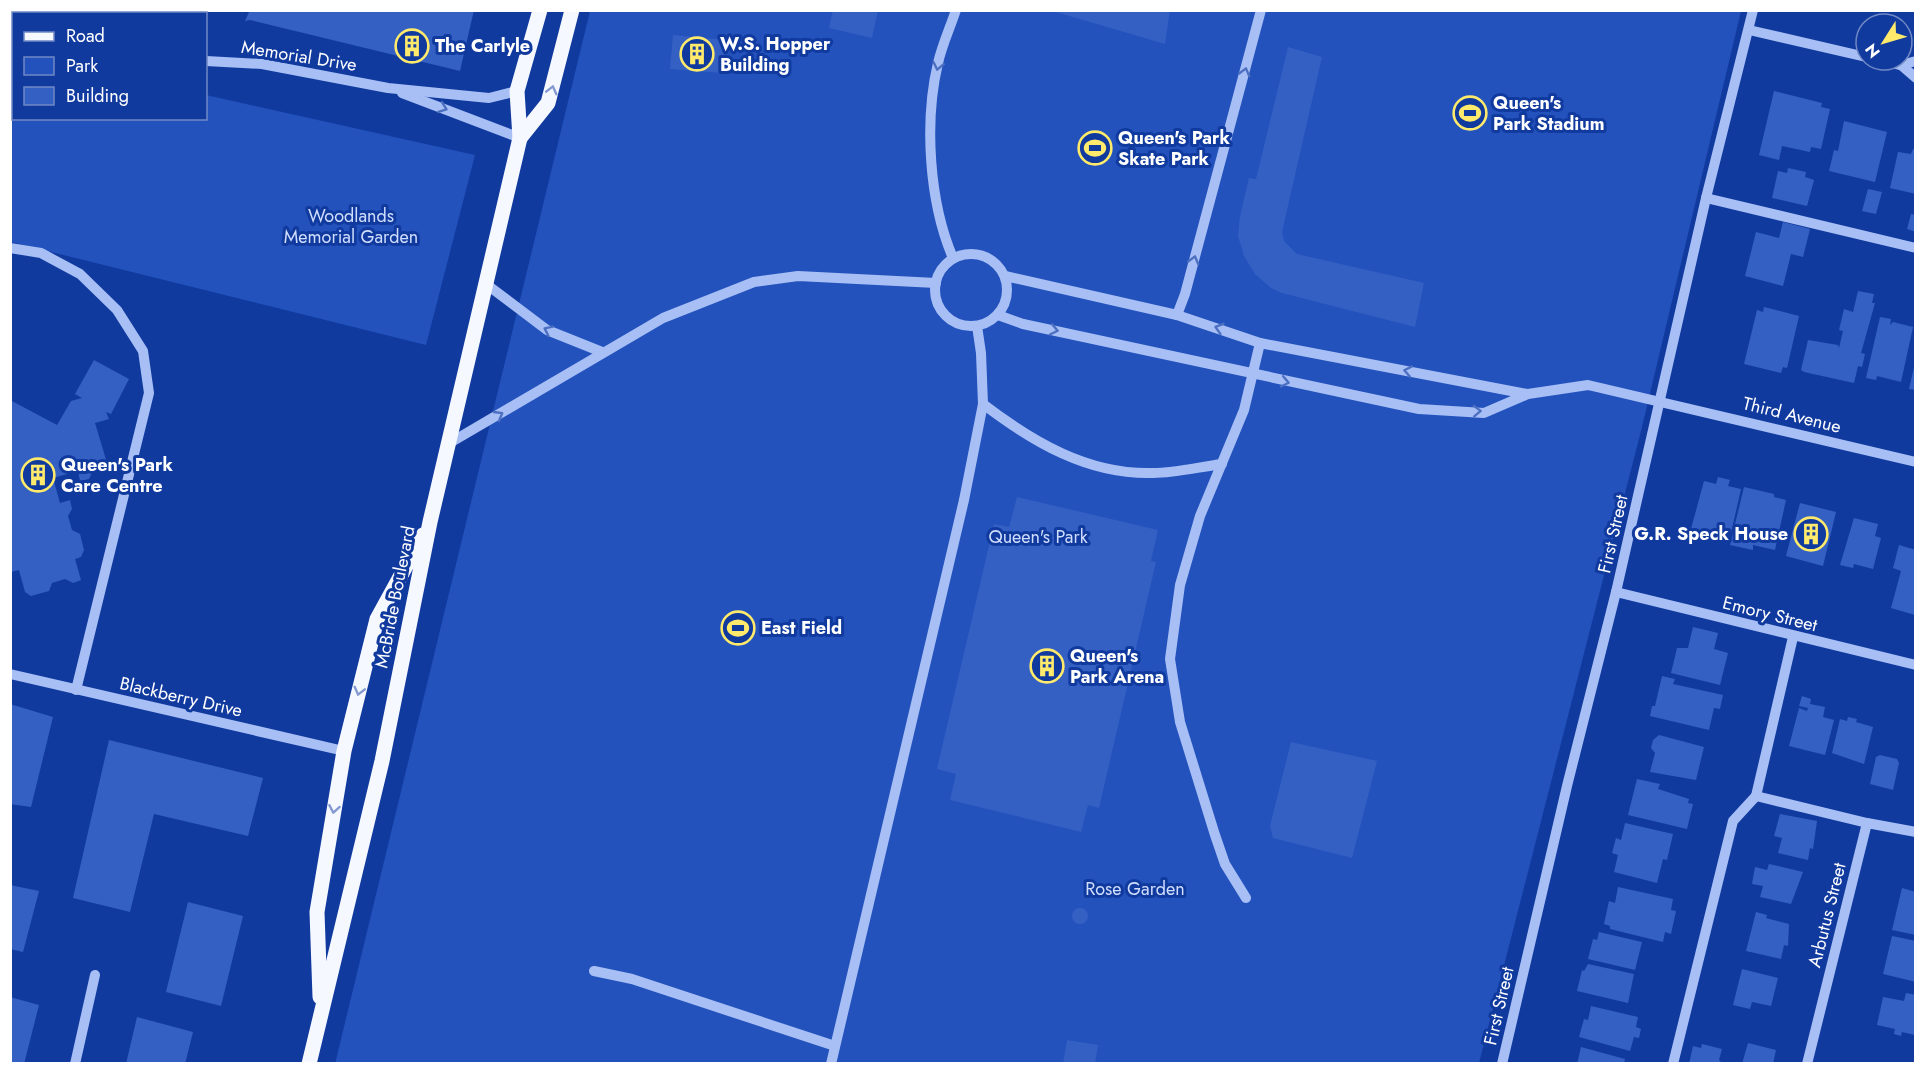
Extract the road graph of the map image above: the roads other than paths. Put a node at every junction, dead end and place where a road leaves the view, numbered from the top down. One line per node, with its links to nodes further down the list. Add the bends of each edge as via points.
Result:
1 (540, 10): 10 (main road, McBride Boulevard)
2 (572, 10): 11 (main road, McBride Boulevard, one-way to 2, via 548,103)
3 (956, 10): 15 (street, one-way to 15, via 938,62 929,122 940,224)
4 (1261, 10): 20 (street, one-way to 4)
5 (1753, 10): 6 (street, First Street)
6 (1749, 30): 7 (street); 12 (street, First Street)
7 (1854, 54)
8 (207, 61): 9 (street, Memorial Drive, via 262,64)
9 (388, 88): 10 (street, Memorial Drive, via 489,98); 11 (street, Memorial Drive, one-way to 11)
10 (517, 91): 11 (main road, McBride Boulevard)
11 (520, 138): 18 (main road, McBride Boulevard)
12 (1706, 198): 14 (street); 26 (street, First Street)
13 (10, 248): 36 (street, via 41,254 80,274 117,310 143,351 149,393)
14 (1916, 248)
15 (953, 258): 16 (street, via 978,254 989,258); 17 (street, via 939,273)
16 (1005, 276): 19 (street, via 1007,297); 20 (street)
17 (936, 283): 21 (street, via 937,303 942,311 958,323); 23 (street, via 798,276 754,282 663,318)
18 (486, 284): 23 (street, one-way to 18, via 547,330); 28 (main road, McBride Boulevard)
19 (998, 315): 21 (street); 24 (street, one-way to 24, via 1023,324)
20 (1177, 315): 22 (street, one-way to 20)
21 (977, 326): 27 (street)
22 (1260, 343): 24 (street); 25 (street, one-way to 22)
23 (602, 352): 28 (street, one-way to 23)
24 (1253, 375): 25 (street, one-way to 25, via 1419,409 1484,413); 30 (street, via 1244,410)
25 (1528, 394): 26 (street, Third Avenue, via 1588,385)
26 (1660, 400): 29 (street, Third Avenue); 32 (street, First Street)
27 (983, 404): 30 (street, via 1022,434 1081,462 1154,474); 45 (street, via 964,500)
28 (448, 444): 31 (main road, McBride Boulevard)
29 (1916, 462)
30 (1222, 464): 41 (street, via 1200,516 1180,585 1170,659 1180,722 1215,835 1225,864)
31 (430, 522): 37 (main road, one-way to 37, via 377,619); 44 (main road, McBride Boulevard, via 381,761)
32 (1616, 592): 33 (street, Emory Street); 49 (street, First Street)
33 (1793, 637): 34 (street, Emory Street); 38 (street)
34 (1916, 665)
35 (10, 674): 36 (street, Blackberry Drive)
36 (76, 690): 37 (street, Blackberry Drive)
37 (344, 751): 44 (main road, one-way to 44, via 317,912)
38 (1756, 796): 39 (street); 50 (street, via 1733,821)
39 (1867, 823): 40 (street); 51 (street, Arbutus Street)
40 (1916, 832)
41 (1246, 898)
42 (594, 971): 45 (street, via 632,979)
43 (95, 975): 46 (street)
44 (321, 1016): 47 (main road, McBride Boulevard)
45 (835, 1046): 48 (street)
46 (75, 1064)
47 (309, 1064)
48 (831, 1064)
49 (1502, 1064)
50 (1673, 1064)
51 (1807, 1064)

